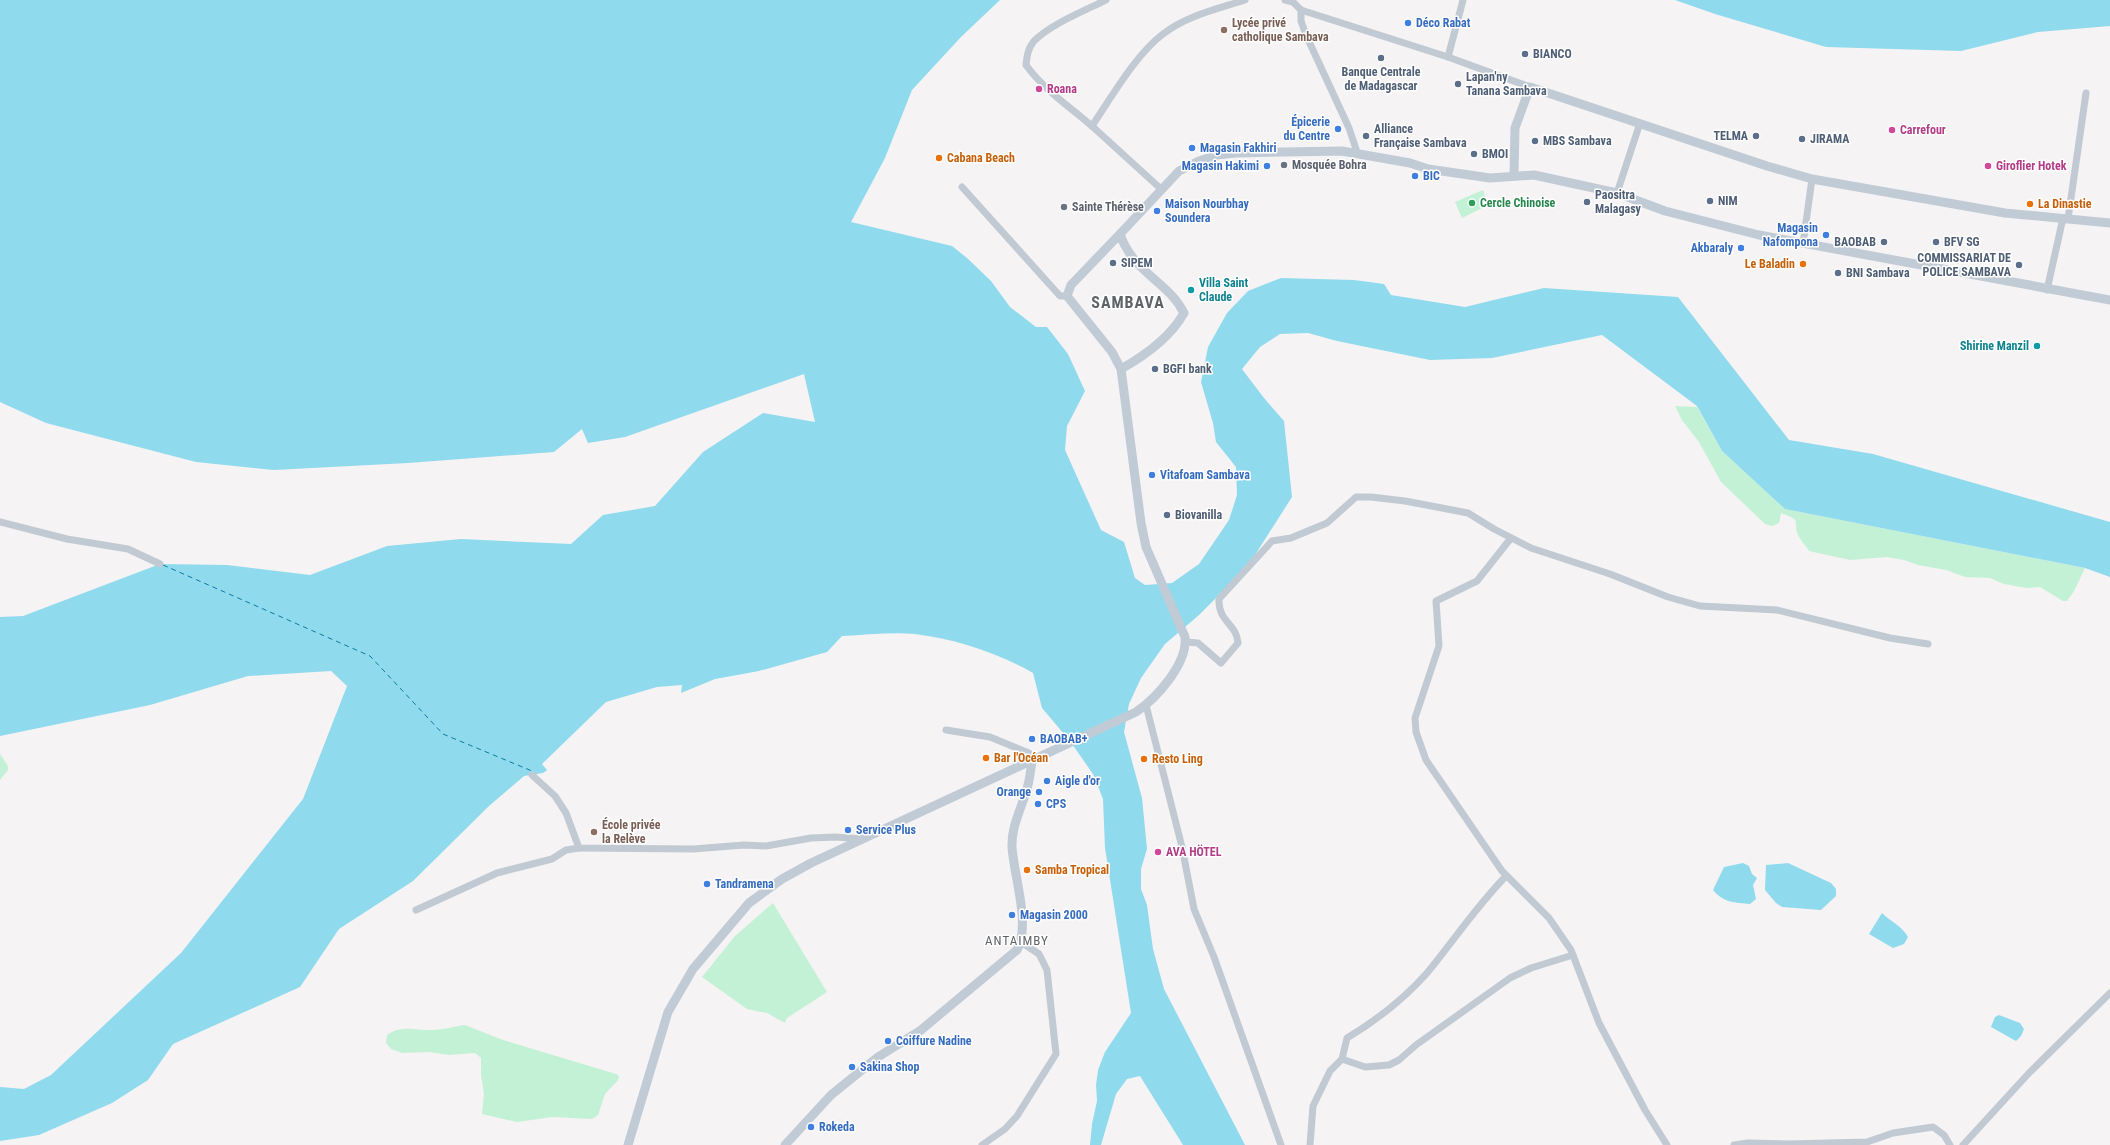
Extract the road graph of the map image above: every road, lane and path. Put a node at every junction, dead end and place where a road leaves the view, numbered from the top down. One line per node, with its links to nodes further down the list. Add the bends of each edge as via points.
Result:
1 (1106, 0): 11 (street, via 1056,26 1034,41 1027,53 1026,64 1034,76)
2 (1245, 0): 11 (street, via 1190,19 1163,34 1139,58)
3 (1285, 0): 5 (street)
4 (1463, 0): 7 (street)
5 (1294, 1): 6 (street)
6 (1301, 10): 7 (street); 12 (street, via 1301,21 1306,35 1349,128)
7 (1448, 57): 8 (street)
8 (1530, 87): 10 (main road); 13 (main road, via 1515,128)
9 (2086, 93): 18 (street)
10 (1640, 123): 14 (main road); 17 (street)
11 (1092, 126): 16 (street)
12 (1357, 152): 13 (main road, via 1457,174 1490,178); 16 (main road, via 1217,155 1179,172)
13 (1514, 175): 17 (main road, via 1534,175)
14 (1812, 179): 18 (main road, via 2005,213); 21 (street)
15 (962, 187): 23 (street, via 1060,296)
16 (1161, 189): 20 (main road)
17 (1616, 193): 21 (main road, via 1665,211 1759,236)
18 (2065, 219): 19 (main road); 22 (street)
19 (2110, 223)
20 (1120, 234): 23 (main road, via 1071,285); 25 (main road, via 1124,247 1132,258 1172,297 1184,314 1168,336)
21 (1803, 244): 22 (main road)
22 (2048, 290): 24 (main road)
23 (1067, 296): 25 (main road, via 1112,352)
24 (2110, 300)
25 (1121, 369): 29 (main road, via 1146,547)
26 (0, 522): 28 (street, via 66,539 128,549)
27 (1511, 538): 29 (street, via 1468,513 1405,500 1356,497 1327,522 1291,538 1272,541 1219,599 1220,614 1238,636 1238,643 1221,663 1198,643); 30 (street, via 1531,548 1610,574 1668,598 1700,606 1777,610 1890,638); 37 (street, via 1476,581 1436,601 1439,646 1416,718 1416,732 1426,760)
28 (160, 564)
29 (1185, 639): 31 (main road, via 1186,647 1177,668)
30 (1928, 644)
31 (1146, 705): 33 (main road); 46 (street, via 1182,847 1194,909 1214,957)
32 (946, 730): 33 (street, via 990,737 1029,753)
33 (1032, 760): 35 (main road); 39 (main road, via 1028,784 1015,821 1012,845 1015,879 1023,918)
34 (532, 775): 36 (street, via 555,796 566,813)
35 (863, 839): 36 (street, via 836,836 766,846 693,849); 43 (main road, via 782,879 750,903 694,968 668,1012)
36 (579, 848): 38 (street, via 566,850 552,859 496,873)
37 (1506, 876): 40 (street, via 1549,918); 42 (street, via 1482,900 1426,974 1385,1013 1347,1038)
38 (416, 910)
39 (1021, 942): 44 (main road, via 1011,956 921,1030 878,1057 831,1095); 45 (street, via 1039,954 1047,970 1056,1054 1017,1116 1006,1129)
40 (1573, 955): 42 (street, via 1531,968 1510,978 1399,1060 1365,1067); 48 (street, via 1599,1023 1645,1110)
41 (2110, 993): 51 (street, via 2029,1072)
42 (1342, 1059): 47 (street, via 1330,1071 1313,1106)
43 (628, 1145)
44 (785, 1145)
45 (982, 1145)
46 (1281, 1145)
47 (1310, 1145)
48 (1667, 1145)
49 (1734, 1145): 50 (street, via 1868,1142 1893,1133 1933,1127 1944,1135)
50 (1950, 1145)
51 (1963, 1145)

